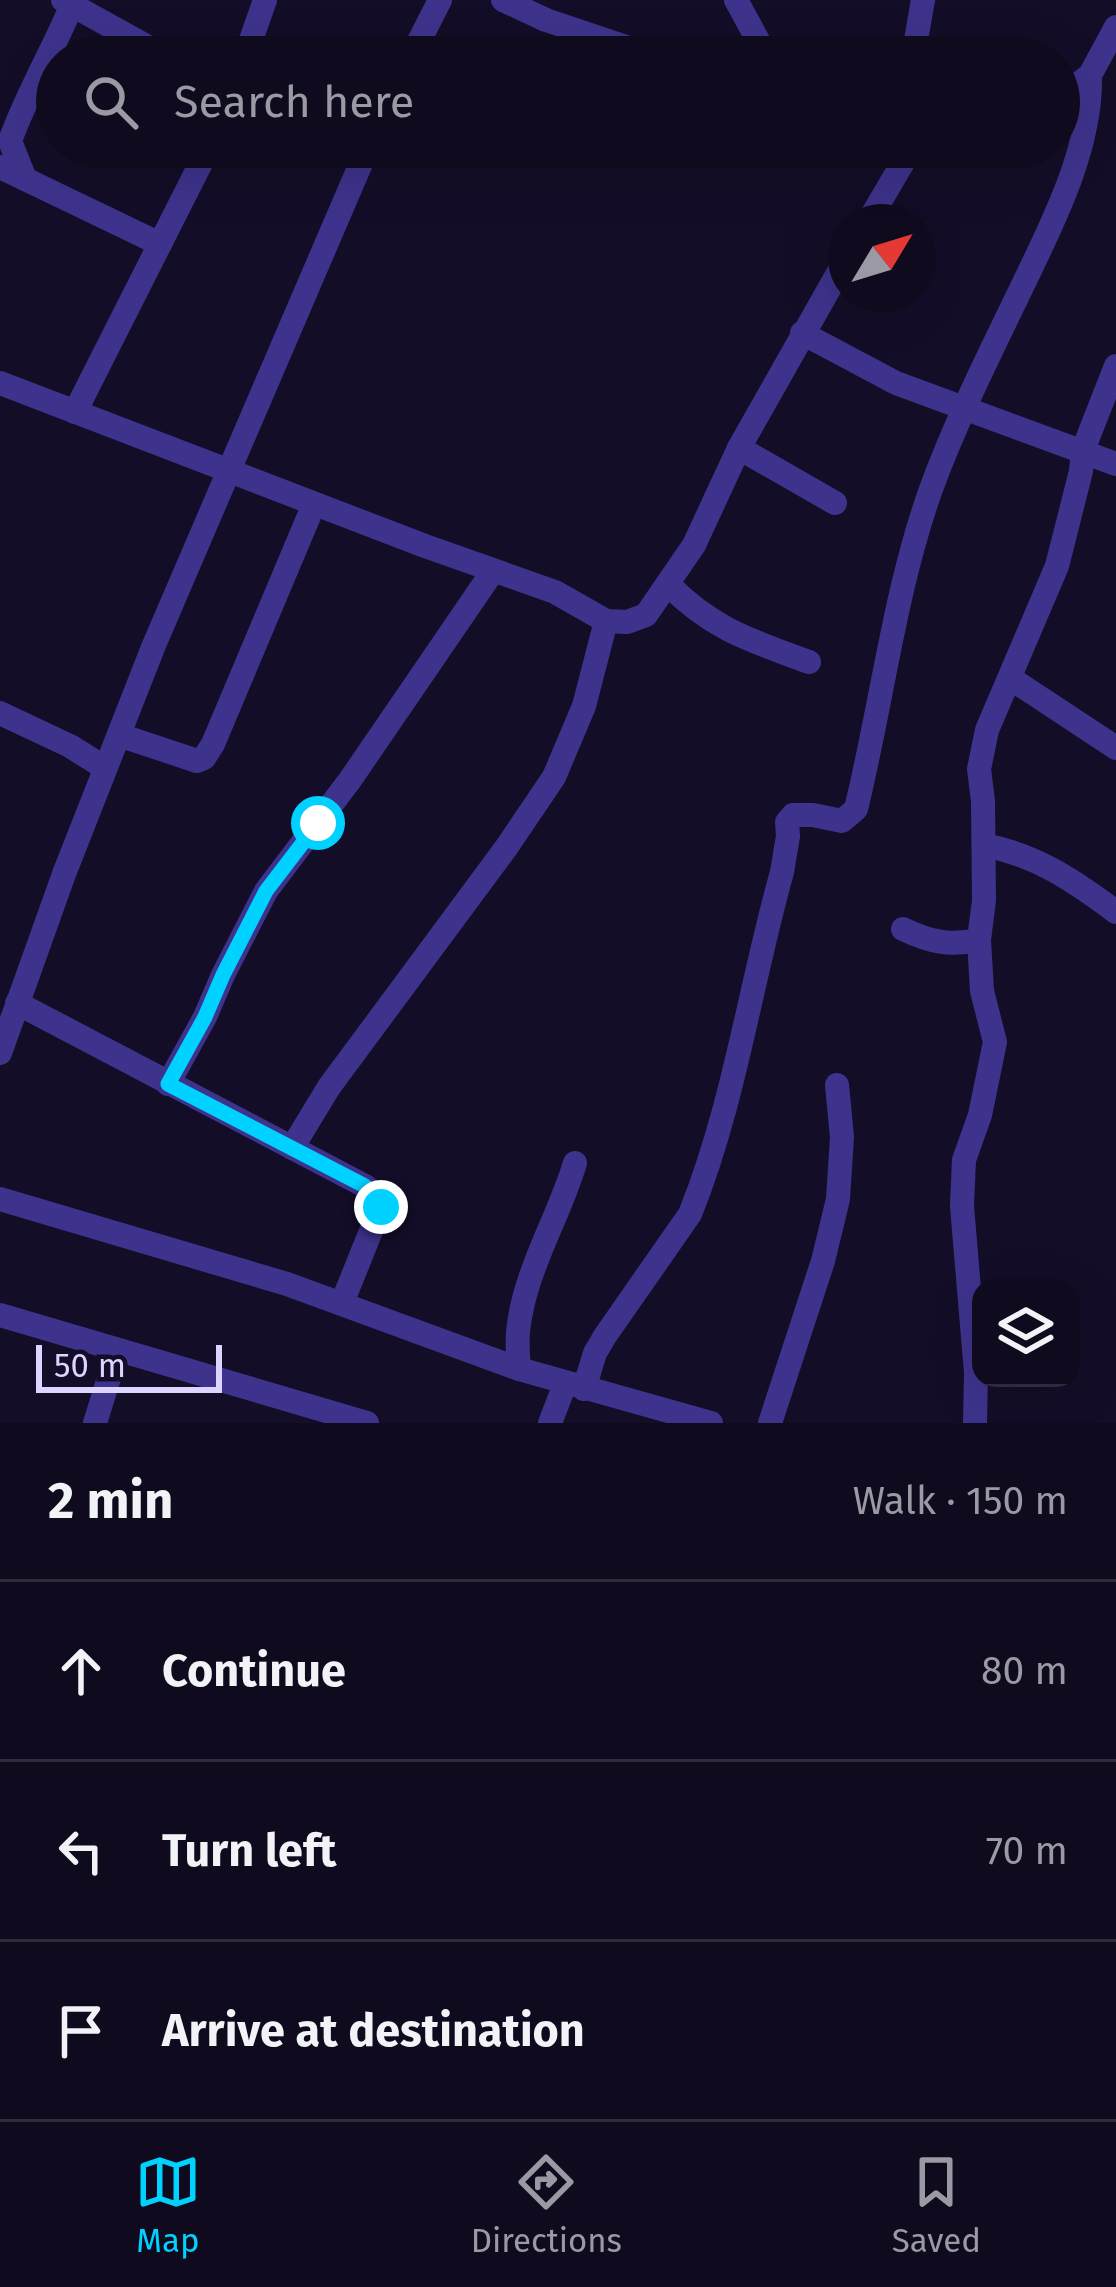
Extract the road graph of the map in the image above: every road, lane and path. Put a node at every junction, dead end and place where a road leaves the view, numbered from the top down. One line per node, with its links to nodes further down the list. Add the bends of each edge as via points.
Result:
1 (265, 0): 10 (street)
2 (440, 0): 11 (street)
3 (503, 0): 12 (street)
4 (736, 0): 13 (street)
5 (923, 0): 14 (street)
6 (68, 3): 8 (street); 9 (street)
7 (1116, 27): 15 (street)
8 (56, 36)
9 (128, 36)
10 (252, 36)
11 (422, 36)
12 (594, 36)
13 (756, 36)
14 (917, 36)
15 (1090, 75): 16 (street); 18 (street)
16 (1080, 83)
17 (36, 85): 24 (street, via 10,142)
18 (1080, 144)
19 (0, 167): 24 (street)
20 (198, 168): 26 (street)
21 (359, 168): 37 (street)
22 (900, 168): 25 (street)
23 (1072, 168): 31 (street)
24 (25, 179): 26 (street)
25 (879, 204)
26 (160, 244): 32 (street)
27 (828, 289): 28 (street)
28 (802, 333): 31 (street); 34 (street)
29 (1116, 366): 33 (street)
30 (0, 383): 32 (street)
31 (964, 408): 35 (street); 64 (street, via 916,537 856,809 842,821 793,814 787,822 782,872 700,1191)
32 (75, 412): 37 (street)
33 (1105, 421): 35 (street)
34 (740, 448): 38 (street); 41 (street)
35 (1083, 450): 36 (street); 44 (street, via 1057,566)
36 (1116, 464)
37 (228, 472): 39 (street); 46 (street)
38 (835, 502)
39 (314, 504): 40 (street); 46 (street, via 205,758)
40 (493, 572): 42 (street, via 555,592); 55 (street, via 266,891)
41 (669, 586): 42 (street, via 646,615); 43 (street, via 707,620)
42 (606, 621): 57 (street, via 589,692 554,778)
43 (809, 662)
44 (1010, 678): 47 (street); 49 (street, via 980,769)
45 (0, 712): 48 (street)
46 (119, 735): 48 (street)
47 (1116, 748)
48 (105, 768): 53 (street)
49 (983, 845): 50 (street, via 1017,851); 52 (street)
50 (1116, 912)
51 (903, 929): 52 (street, via 930,942)
52 (979, 940): 70 (street, via 995,1042 964,1160)
53 (17, 1004): 54 (street); 55 (street)
54 (1, 1050)
55 (168, 1084): 57 (street)
56 (837, 1085): 69 (street, via 838,1199)
57 (292, 1148): 60 (street, via 365,1186 381,1207)
58 (575, 1163): 63 (street, via 526,1291)
59 (0, 1199): 60 (street)
60 (342, 1303): 63 (street)
61 (0, 1315): 62 (street)
62 (117, 1352): 65 (street); 66 (street)
63 (519, 1369): 64 (street)
64 (575, 1387): 67 (street); 68 (street)
65 (94, 1423)
66 (367, 1423)
67 (550, 1423)
68 (711, 1423)
69 (770, 1423)
70 (975, 1423)

